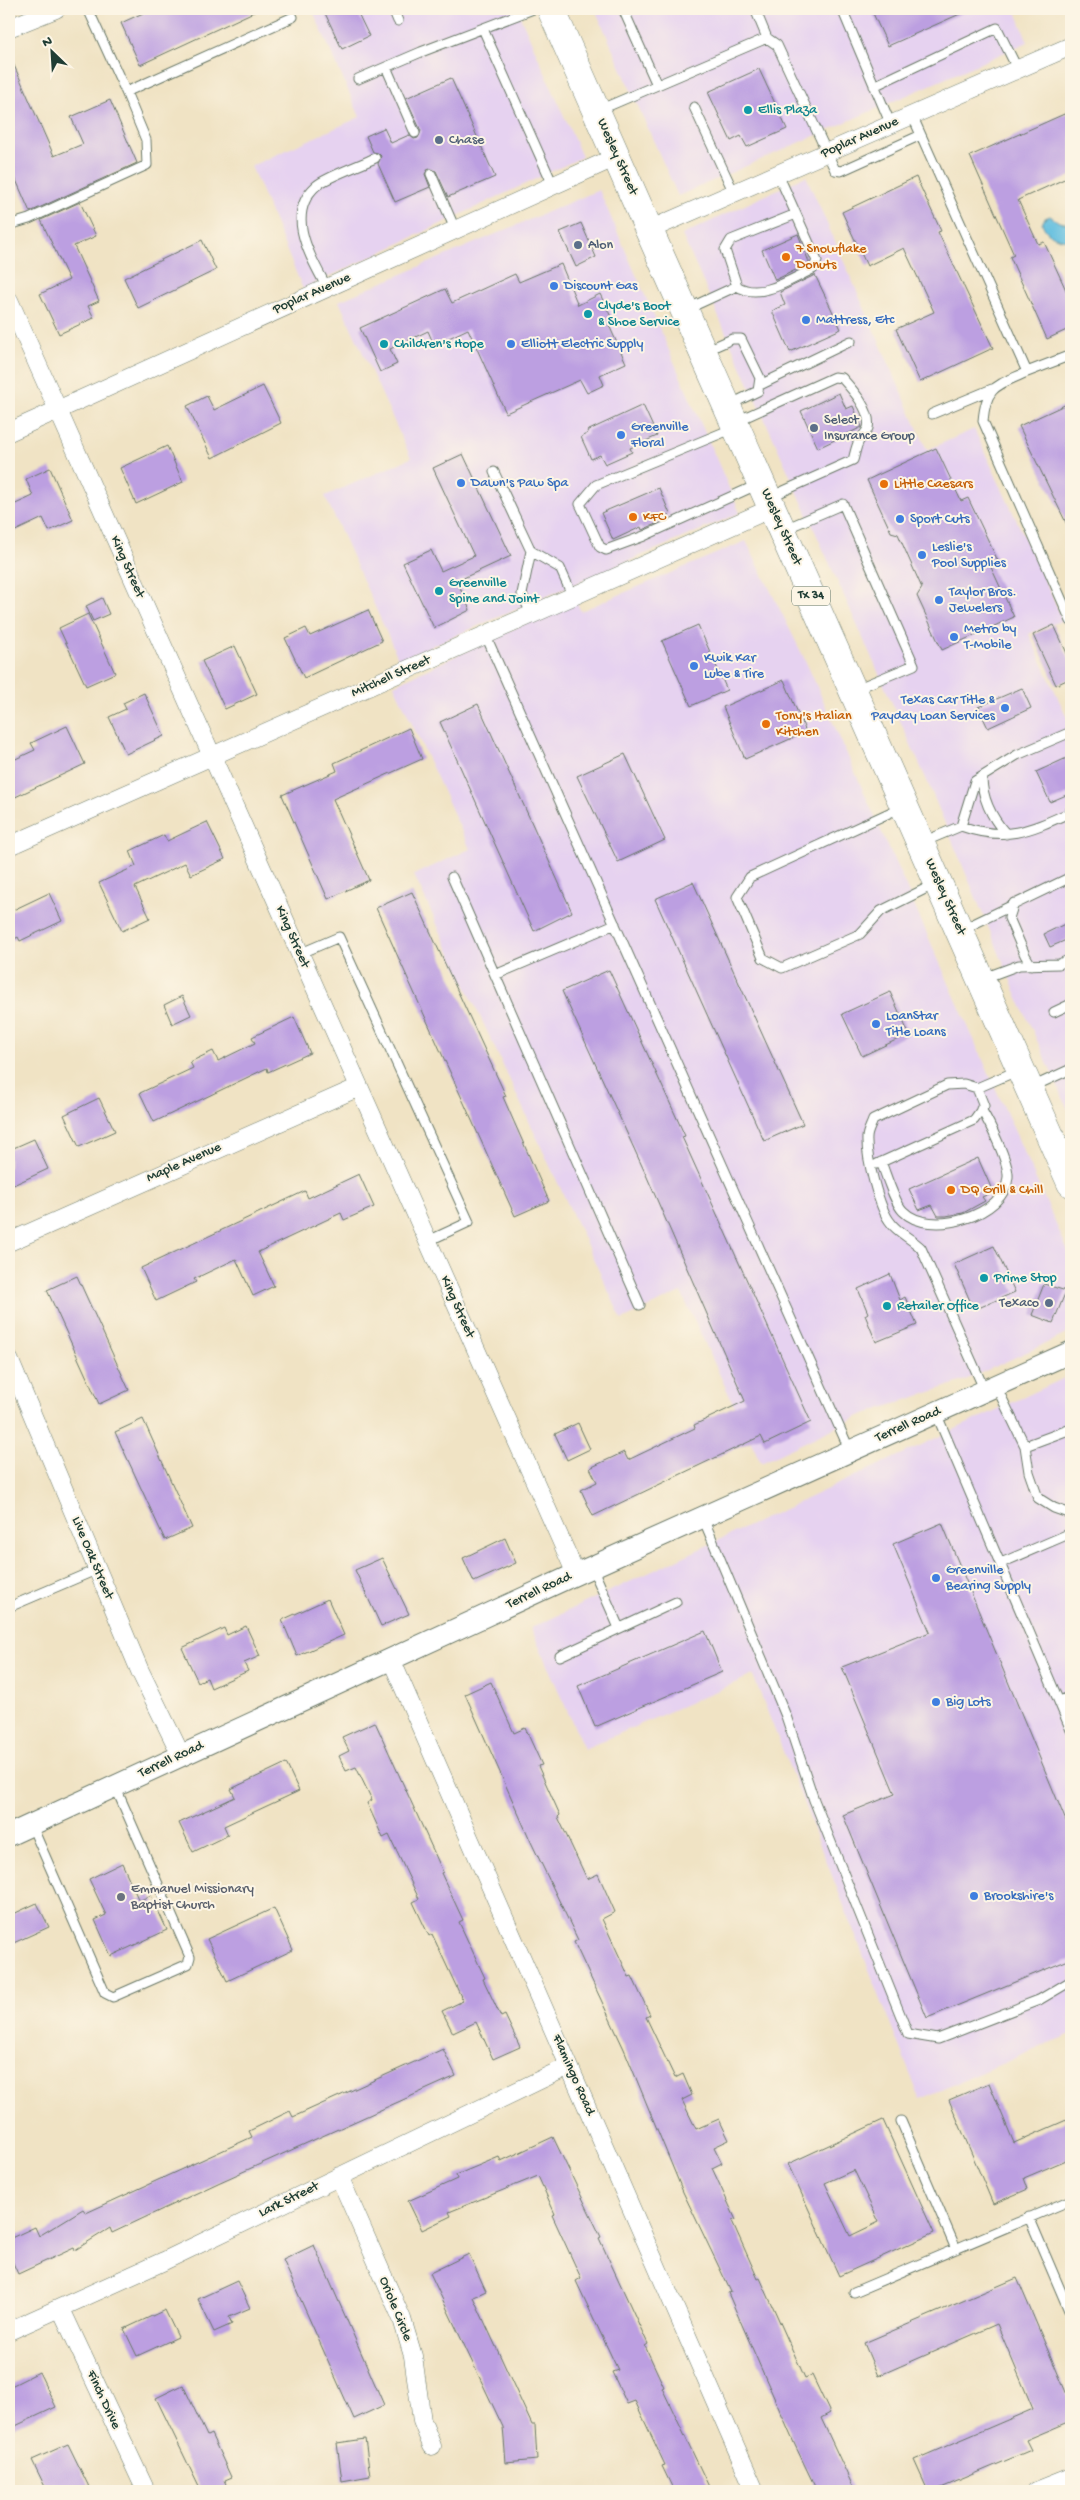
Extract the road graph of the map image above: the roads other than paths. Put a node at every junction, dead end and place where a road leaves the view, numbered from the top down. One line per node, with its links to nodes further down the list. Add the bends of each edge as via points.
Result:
1 (56, 9): 9 (street)
2 (88, 9): 21 (lane)
3 (393, 9): 11 (lane)
4 (533, 9): 13 (lane)
5 (551, 9): 23 (main road, Wesley Street / TX 34)
6 (623, 9): 19 (lane)
7 (755, 9): 14 (lane)
8 (842, 9): 20 (lane)
9 (29, 14): 12 (street)
10 (293, 17): 21 (lane)
11 (398, 21)
12 (9, 28)
13 (483, 29): 16 (lane); 33 (lane)
14 (767, 38): 19 (lane); 28 (lane, via 777,45)
15 (1071, 46): 17 (street, Poplar Avenue)
16 (386, 67): 18 (lane); 26 (lane)
17 (1018, 70): 20 (lane, via 997,28); 24 (street, Poplar Avenue)
18 (358, 79)
19 (657, 85): 23 (lane)
20 (874, 86): 25 (lane)
21 (126, 92): 36 (lane, via 146,140 146,165 29,219)
22 (694, 107): 34 (lane)
23 (596, 111): 29 (main road, Wesley Street / TX 34)
24 (912, 115): 25 (street, Poplar Avenue); 27 (lane)
25 (891, 125): 28 (street, Poplar Avenue)
26 (414, 133)
27 (921, 135): 28 (lane, via 841,172 835,170); 46 (lane)
28 (827, 152): 32 (street, Poplar Avenue)
29 (616, 157): 33 (street, Poplar Avenue); 38 (main road, Wesley Street / TX 34)
30 (375, 158): 40 (lane, via 317,185 302,202 300,223)
31 (431, 174): 37 (lane)
32 (778, 174): 34 (street, Poplar Avenue); 35 (lane)
33 (553, 186): 37 (street, Poplar Avenue)
34 (734, 193): 38 (street, Poplar Avenue)
35 (796, 214): 39 (lane, via 731,240 725,250); 39 (lane, via 817,261 813,269 758,293 746,292)
36 (9, 225)
37 (455, 230): 40 (street, Poplar Avenue)
38 (649, 230): 42 (main road, Wesley Street / TX 34)
39 (737, 286): 42 (lane)
40 (326, 288): 49 (street, Poplar Avenue)
41 (9, 300): 49 (street, King Street)
42 (684, 310): 44 (main road, Wesley Street / TX 34)
43 (851, 340): 47 (lane)
44 (703, 352): 47 (lane, via 732,339 741,339 760,378); 51 (main road, Wesley Street / TX 34)
45 (1071, 355): 46 (lane)
46 (1027, 372): 48 (lane)
47 (760, 385): 51 (lane)
48 (992, 389): 50 (lane); 58 (lane, via 984,403 983,421)
49 (58, 410): 52 (street, Poplar Avenue); 62 (street, King Street)
50 (932, 414)
51 (732, 418): 54 (main road, Wesley Street / TX 34); 54 (lane, via 834,377 842,378 848,384 868,417 868,426 853,460); 54 (lane, via 596,485 580,504 600,547 606,550 644,536)
52 (9, 432)
53 (494, 472): 55 (lane)
54 (771, 505): 56 (street, Mitchell Street); 60 (main road, Wesley Street / TX 34); 60 (lane, via 843,504 914,665)
55 (531, 551): 56 (lane, via 560,568); 57 (lane, via 522,594)
56 (573, 598): 57 (street, Mitchell Street)
57 (532, 616): 59 (street, Mitchell Street)
58 (1071, 621)
59 (486, 636): 62 (street, Mitchell Street); 74 (lane)
60 (853, 690): 64 (main road, Wesley Street / TX 34)
61 (1071, 732): 63 (lane, via 1017,755)
62 (210, 756): 69 (street, Mitchell Street); 76 (street, King Street)
63 (982, 777): 66 (lane, via 975,781); 67 (lane, via 982,791 996,823)
64 (904, 806): 68 (main road, Wesley Street / TX 34); 72 (lane, via 750,877 737,897 763,958 782,968 860,934 880,911)
65 (1071, 812): 67 (lane)
66 (961, 826): 67 (lane, via 979,832); 68 (lane)
67 (1006, 834)
68 (921, 843): 72 (main road, Wesley Street / TX 34)
69 (9, 846)
70 (452, 877): 79 (lane)
71 (1071, 877): 73 (lane)
72 (938, 882): 75 (main road, Wesley Street / TX 34)
73 (1014, 903): 75 (lane); 78 (lane, via 1009,918)
74 (615, 924): 79 (lane); 100 (lane)
75 (960, 931): 80 (main road, Wesley Street / TX 34)
76 (300, 954): 85 (street, King Street); 92 (lane, via 339,937 469,1222)
77 (1071, 959): 78 (lane, via 1059,964)
78 (1031, 965): 80 (lane, via 1019,965)
79 (495, 975): 93 (lane)
80 (981, 980): 84 (main road, Wesley Street / TX 34)
81 (1071, 1004): 82 (lane)
82 (1054, 1012)
83 (1071, 1069): 84 (lane)
84 (1025, 1078): 86 (lane); 90 (main road, Wesley Street / TX 34)
85 (359, 1086): 91 (street, Maple Avenue); 92 (street, King Street)
86 (977, 1088): 87 (lane, via 984,1106); 89 (lane, via 964,1084 947,1085 873,1120 866,1136)
87 (981, 1109): 88 (lane, via 974,1120); 88 (lane, via 1009,1176 1003,1194 988,1208 953,1222 934,1224 916,1221 902,1210)
88 (881, 1162): 89 (lane)
89 (870, 1167): 96 (lane, via 891,1224 920,1248)
90 (1071, 1183)
91 (9, 1242)
92 (428, 1242): 106 (street, King Street)
93 (640, 1305)
94 (1071, 1352): 96 (street, Terrell Road)
95 (9, 1359): 105 (street, Live Oak Street)
96 (990, 1389): 97 (street, Terrell Road); 99 (lane)
97 (936, 1413): 100 (street, Terrell Road); 104 (lane)
98 (1071, 1429): 99 (lane)
99 (1025, 1446): 101 (lane, via 1038,1498)
100 (850, 1451): 102 (street, Terrell Road)
101 (1071, 1514)
102 (702, 1517): 106 (street, Terrell Road); 119 (lane, via 786,1716 814,1800 908,2034 938,2039 1039,2000)
103 (1071, 1534): 104 (lane)
104 (1001, 1563): 113 (lane)
105 (98, 1569): 108 (lane); 115 (street, Live Oak Street, via 140,1671)
106 (584, 1571): 109 (lane); 111 (street, Terrell Road)
107 (676, 1602): 109 (lane)
108 (9, 1607)
109 (619, 1628): 110 (lane)
110 (560, 1656)
111 (391, 1659): 115 (street, Terrell Road); 120 (street, Flamingo Road)
112 (1071, 1696): 113 (lane)
113 (1060, 1701): 114 (lane)
114 (1071, 1730)
115 (181, 1756): 116 (street, Terrell Road)
116 (115, 1786): 117 (street, Terrell Road); 117 (lane, via 190,1957 188,1964 112,1997 105,1993)
117 (31, 1824): 118 (street, Terrell Road)
118 (9, 1835)
119 (1071, 1981)
120 (569, 2066): 122 (street, Lark Street); 134 (street, Flamingo Road)
121 (901, 2121): 125 (lane)
122 (339, 2176): 127 (street, Lark Street); 130 (street, Oriole Circle, via 402,2319 413,2356 422,2421)
123 (1071, 2200): 124 (lane)
124 (1029, 2217): 125 (lane); 128 (lane)
125 (956, 2248): 126 (lane)
126 (854, 2292)
127 (61, 2309): 129 (street, Lark Street); 133 (street, Finch Drive)
128 (1071, 2315)
129 (9, 2331)
130 (432, 2446)
131 (1071, 2477): 132 (street)
132 (1041, 2490)
133 (146, 2491)
134 (755, 2491)

